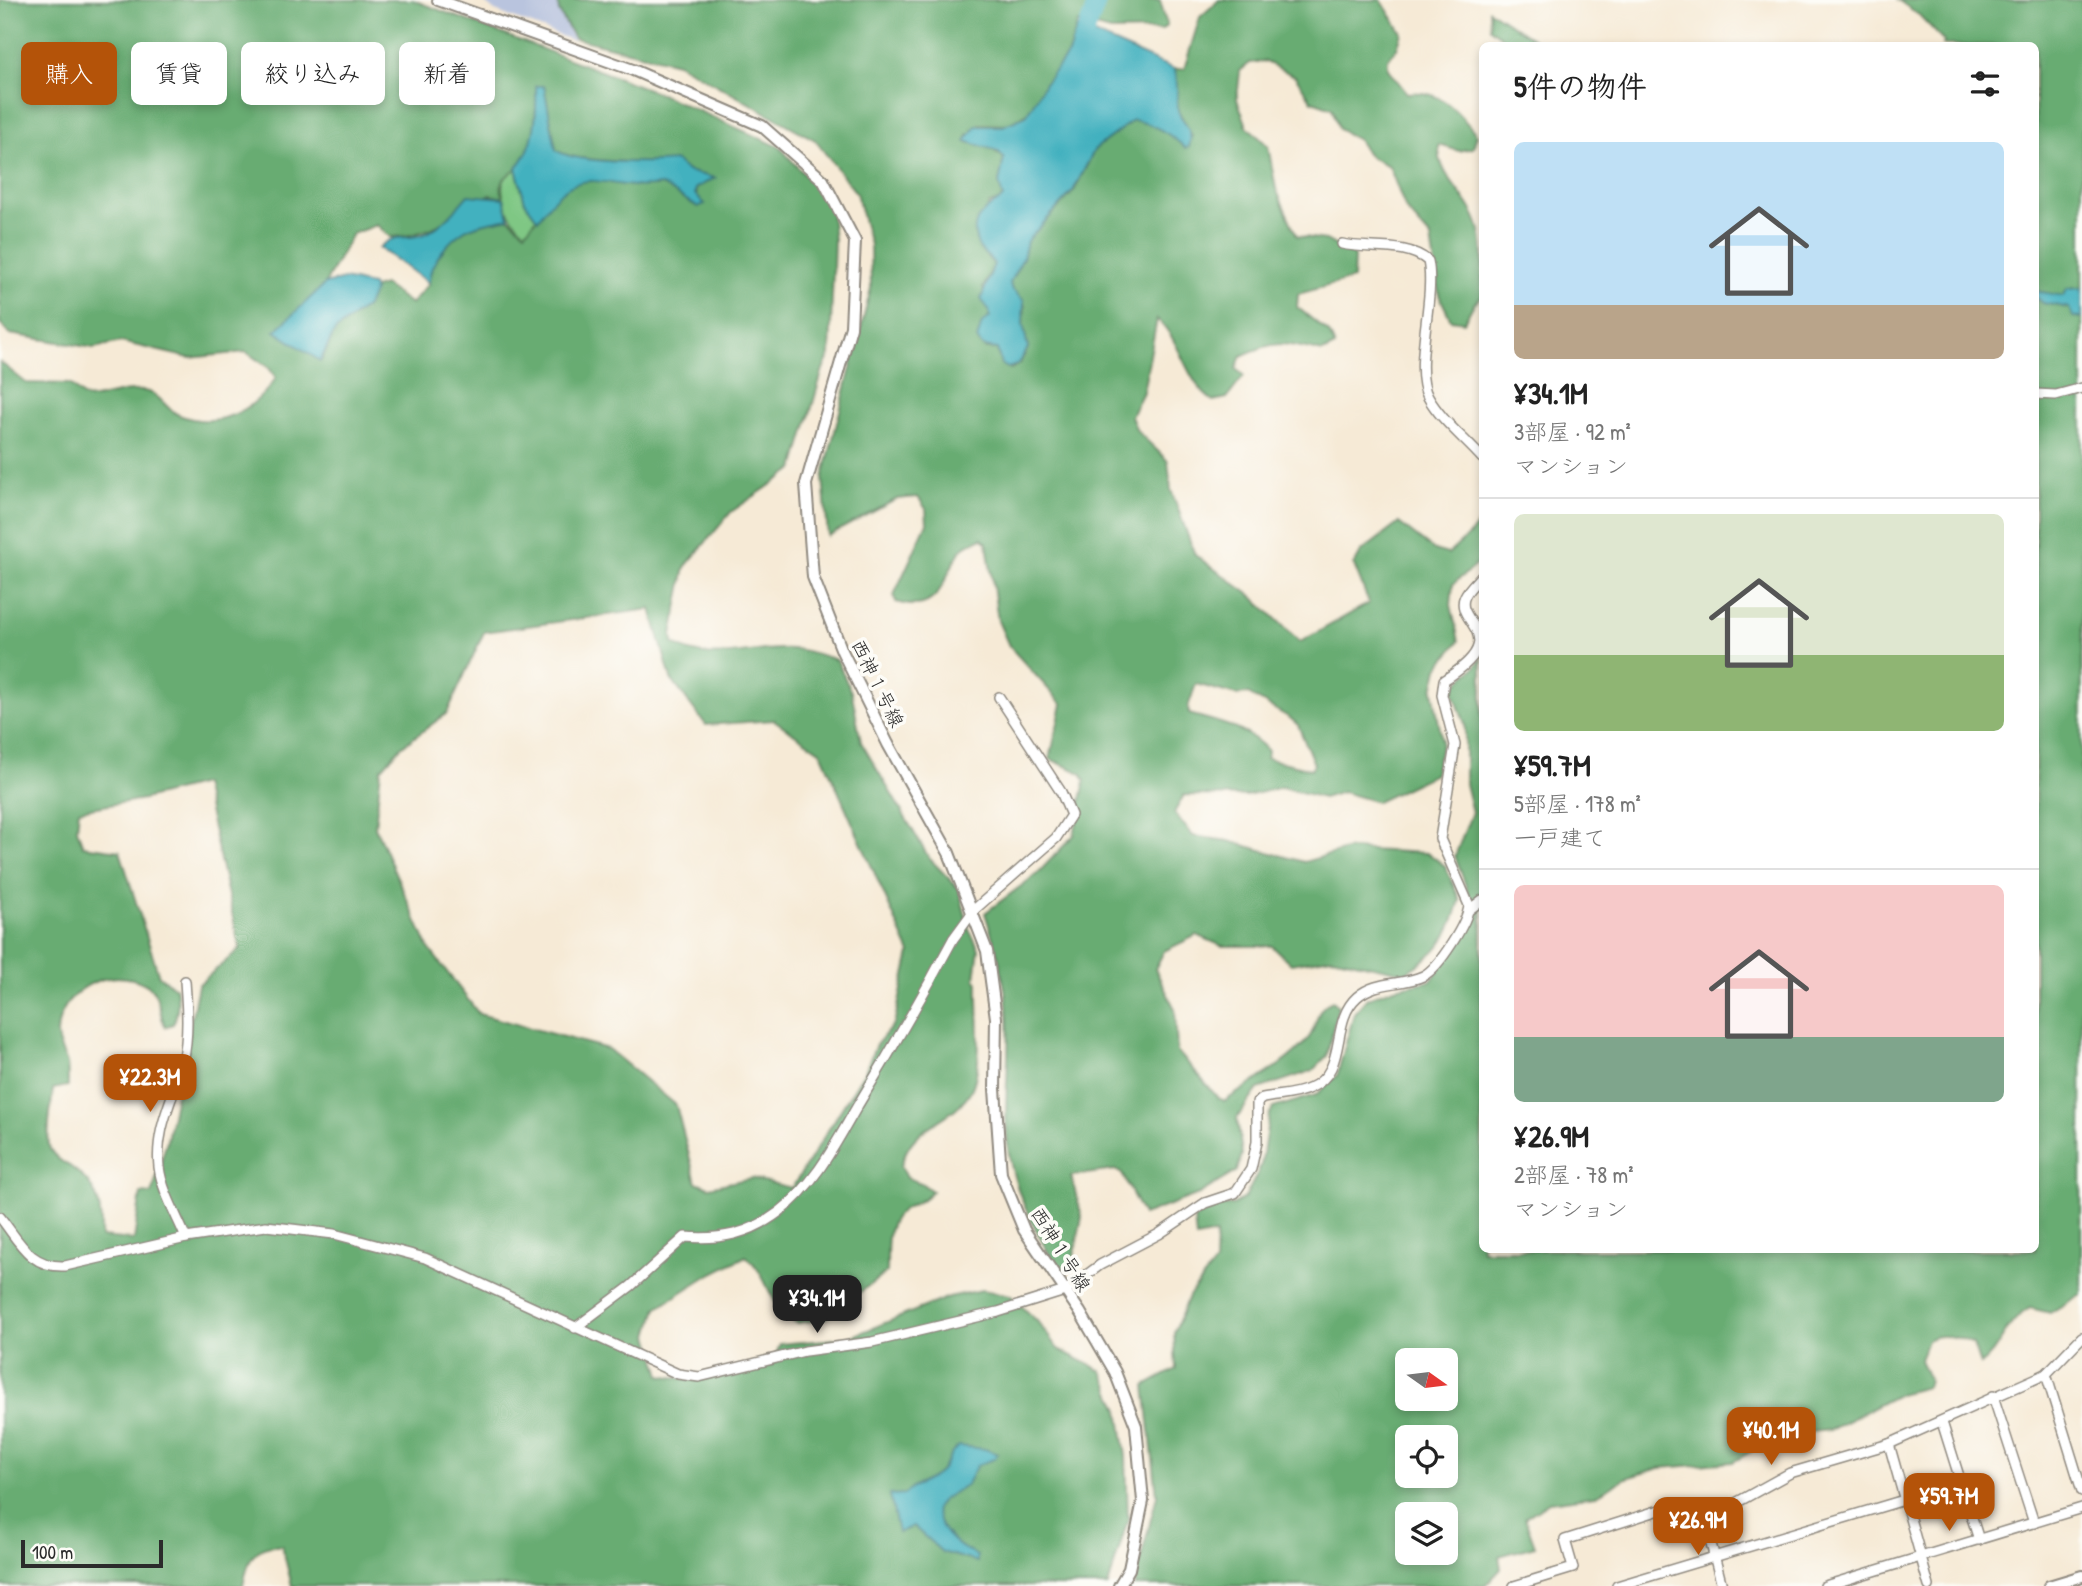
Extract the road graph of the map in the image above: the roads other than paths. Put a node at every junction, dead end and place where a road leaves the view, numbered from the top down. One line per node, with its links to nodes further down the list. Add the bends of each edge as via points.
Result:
1 (438, 0): 12 (street, 西神１号線, via 633,70 762,126 823,180 855,241 851,327 806,484 813,577 842,651 949,853)
2 (1342, 244): 5 (street, via 1389,248 1428,261 1423,380 1427,396)
3 (2082, 388): 4 (street)
4 (2039, 394)
5 (1479, 455)
6 (1479, 579): 7 (street, via 1463,606)
7 (1479, 641)
8 (1479, 641): 11 (street, via 1475,656 1444,680 1442,695 1455,745 1440,839)
9 (999, 697): 12 (street, via 1071,815 1056,838)
10 (1479, 902): 11 (street)
11 (1469, 910): 16 (street, via 1460,930 1427,973 1358,995 1348,1007 1327,1076 1313,1087 1257,1102 1257,1142 1251,1169 1235,1193 1205,1203)
12 (972, 912): 16 (street, 西神１号線, via 986,951 996,1018 1001,1174 1024,1230); 17 (street, via 836,1144 800,1194 779,1212 734,1236 685,1237)
13 (185, 981): 15 (street, via 188,1026 182,1063 167,1101 159,1167)
14 (0, 1217): 15 (street, via 34,1259 48,1267)
15 (186, 1238): 17 (street, via 274,1225 334,1234 425,1258)
16 (1065, 1291): 17 (street, via 910,1334 805,1351 699,1377 678,1374); 32 (street, 西神１号線, via 1115,1372 1136,1426 1143,1501 1129,1569)
17 (575, 1328)
18 (2082, 1337): 19 (street)
19 (2046, 1374): 20 (street); 23 (street)
20 (1993, 1396): 21 (street); 27 (street)
21 (1942, 1422): 22 (street); 28 (street)
22 (1889, 1444): 24 (street); 26 (street, via 1790,1473)
23 (2082, 1491)
24 (1904, 1500): 29 (street); 30 (street)
25 (2082, 1508): 27 (street)
26 (1705, 1520): 29 (street); 33 (street, via 1666,1508 1565,1539 1573,1568)
27 (2034, 1523): 28 (street)
28 (1979, 1540): 30 (street)
29 (1713, 1557): 34 (street); 35 (street)
30 (1920, 1558): 36 (street); 37 (street)
31 (2082, 1576): 38 (street)
32 (1119, 1586)
33 (1514, 1586)
34 (1617, 1586)
35 (1722, 1586)
36 (1825, 1586)
37 (1929, 1586)
38 (2049, 1586)

